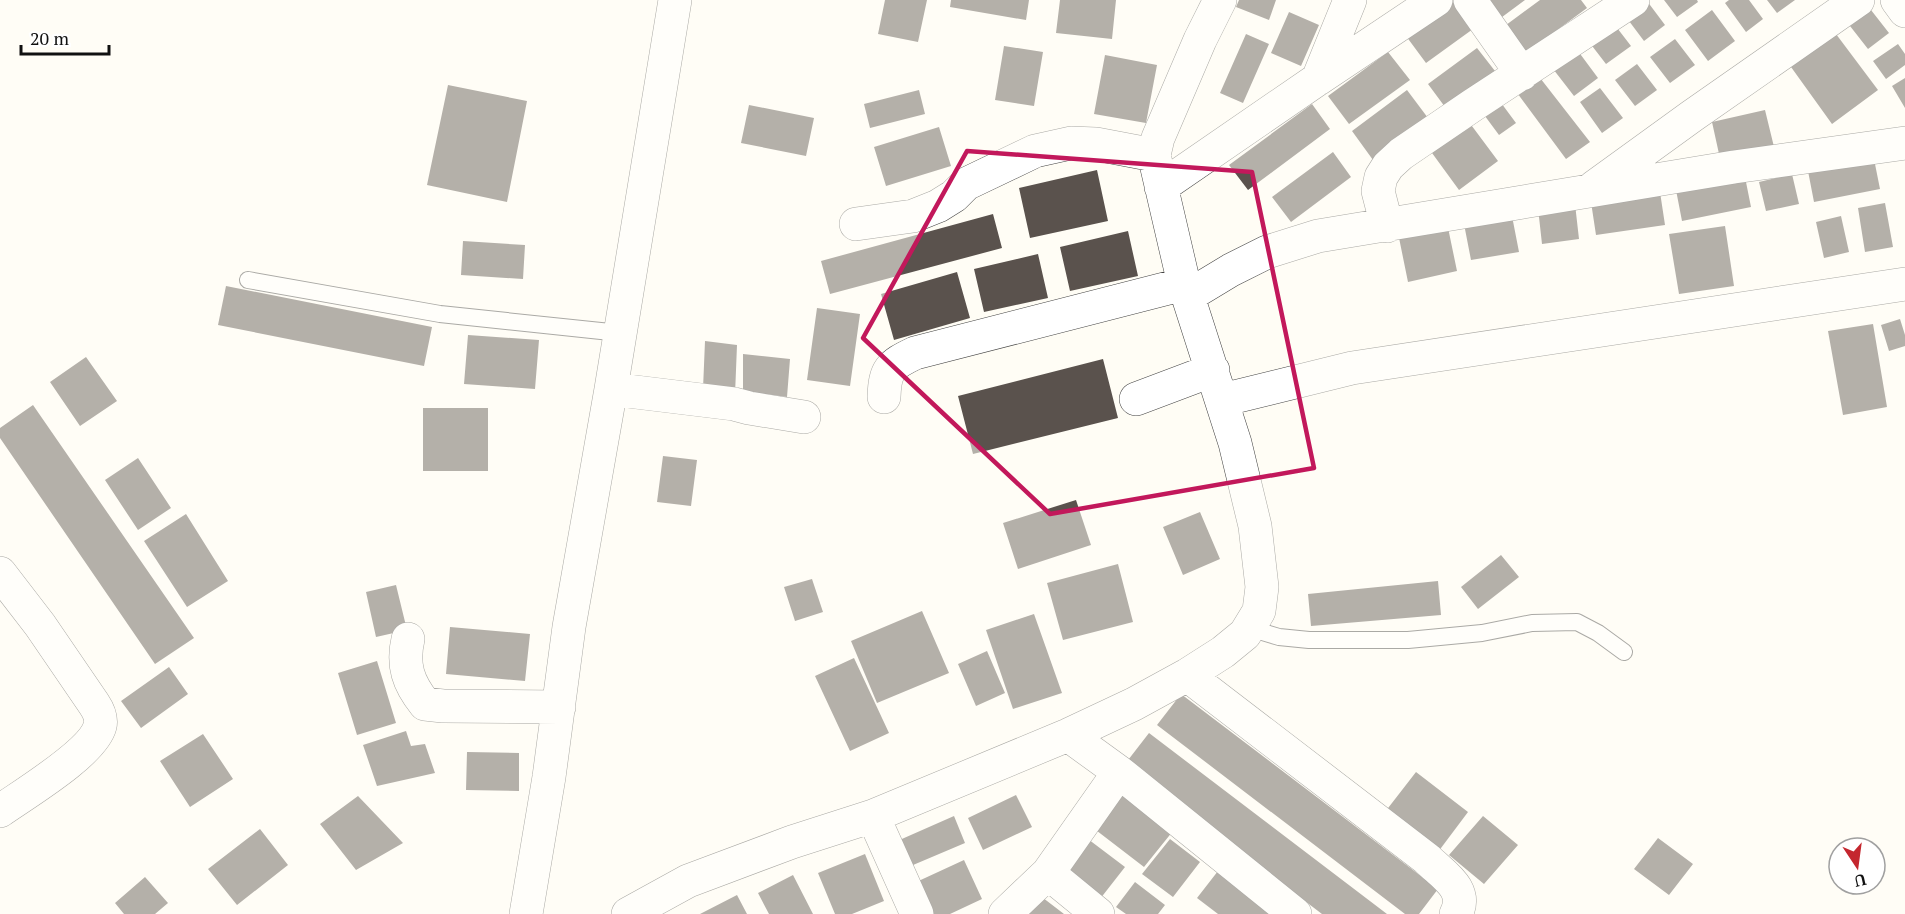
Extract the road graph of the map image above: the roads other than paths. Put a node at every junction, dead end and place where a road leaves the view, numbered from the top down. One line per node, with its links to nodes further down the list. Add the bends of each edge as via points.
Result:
1 (675, 0): 21 (street)
2 (1220, 0): 13 (street, via 1158,138)
3 (1350, 0): 11 (street)
4 (1436, 0): 11 (street)
5 (1470, 0): 10 (street)
6 (1633, 0): 10 (street)
7 (1858, 0): 15 (street)
8 (1897, 0): 9 (street)
9 (1905, 11)
10 (1522, 74): 17 (street, via 1388,166 1378,191)
11 (1318, 79): 14 (street)
12 (1905, 143): 15 (street)
13 (1155, 155): 14 (street); 16 (street, via 1071,143 1035,151 966,184 938,206 913,216)
14 (1161, 187): 20 (street)
15 (1588, 191): 17 (street)
16 (856, 224)
17 (1387, 225): 20 (street, via 1318,236 1267,252)
18 (248, 280): 21 (lane, via 440,314)
19 (1905, 284): 22 (street)
20 (1186, 290): 22 (street); 24 (street, via 915,353 895,363 884,378)
21 (620, 333): 23 (street)
22 (1217, 385): 25 (street); 28 (street, via 1236,443 1255,526 1262,587 1259,612)
23 (611, 389): 26 (street); 32 (street)
24 (884, 397)
25 (1136, 399)
26 (804, 417)
27 (0, 573): 35 (street, via 100,714 100,725 91,742)
28 (1249, 628): 30 (lane, via 1309,640 1408,640 1482,633 1532,623 1577,622); 31 (street, via 1223,652)
29 (408, 639): 32 (street, via 405,663 416,693 425,704)
30 (1624, 652)
31 (1187, 675): 33 (street); 44 (street, via 1427,859 1457,889 1461,899)
32 (559, 706): 38 (street)
33 (1068, 735): 34 (street); 36 (street)
34 (1119, 772): 37 (street); 43 (street)
35 (0, 811)
36 (873, 816): 39 (street, via 688,881); 40 (street)
37 (1048, 873): 41 (street); 42 (street)
38 (526, 914)
39 (628, 914)
40 (917, 914)
41 (1005, 914)
42 (1098, 914)
43 (1295, 914)
44 (1456, 914)

